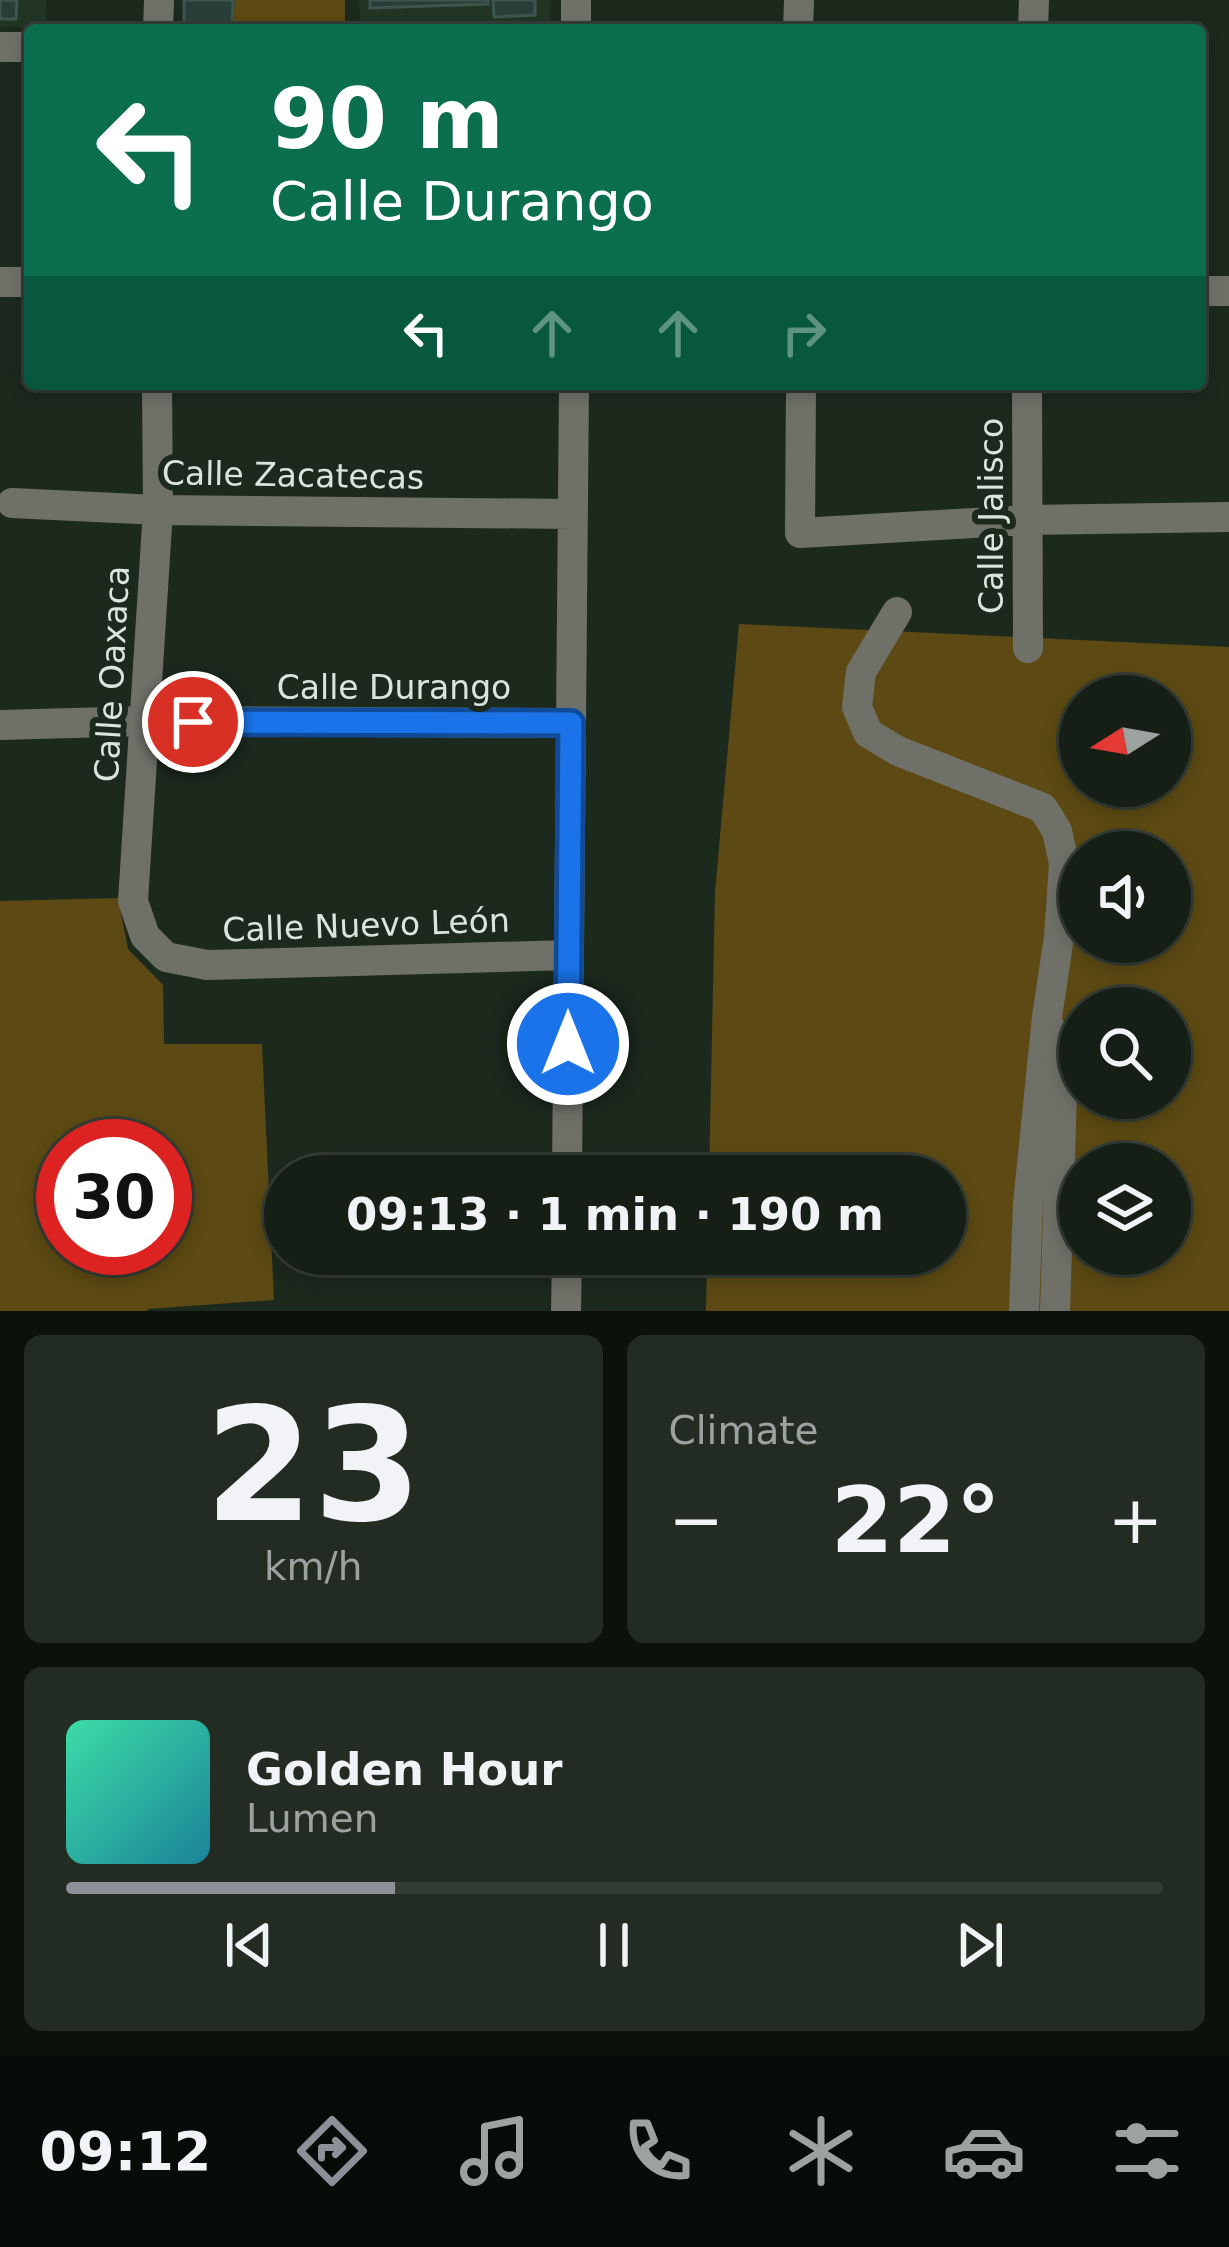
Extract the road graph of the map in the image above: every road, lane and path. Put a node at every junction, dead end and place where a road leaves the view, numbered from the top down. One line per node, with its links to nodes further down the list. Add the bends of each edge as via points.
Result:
1 (158, 390): 6 (street, Calle Oaxaca)
2 (574, 390): 7 (street)
3 (801, 390): 9 (street, via 800,533)
4 (1027, 390): 9 (street, Calle Jalisco)
5 (12, 502): 6 (street, Calle Zacatecas)
6 (158, 510): 7 (street, Calle Zacatecas); 12 (street, Calle Oaxaca)
7 (573, 514): 13 (street)
8 (1229, 517): 9 (street)
9 (1025, 520): 11 (street, Calle Jalisco)
10 (897, 611): 17 (street, via 861,672 856,707 868,733 1043,808 1057,831 1064,863)
11 (1028, 648)
12 (146, 722): 13 (street, Calle Durango); 14 (street, Calle Durango); 16 (street, Calle Oaxaca, via 133,901 145,936)
13 (571, 723): 15 (street)
14 (0, 725)
15 (569, 955): 16 (street, Calle Nuevo León, via 207,965); 18 (street)
16 (166, 957)
17 (1047, 1017): 21 (street); 22 (street, via 1063,1064)
18 (567, 1155)
19 (567, 1275): 20 (street)
20 (566, 1311)
21 (1024, 1311)
22 (1054, 1311)

